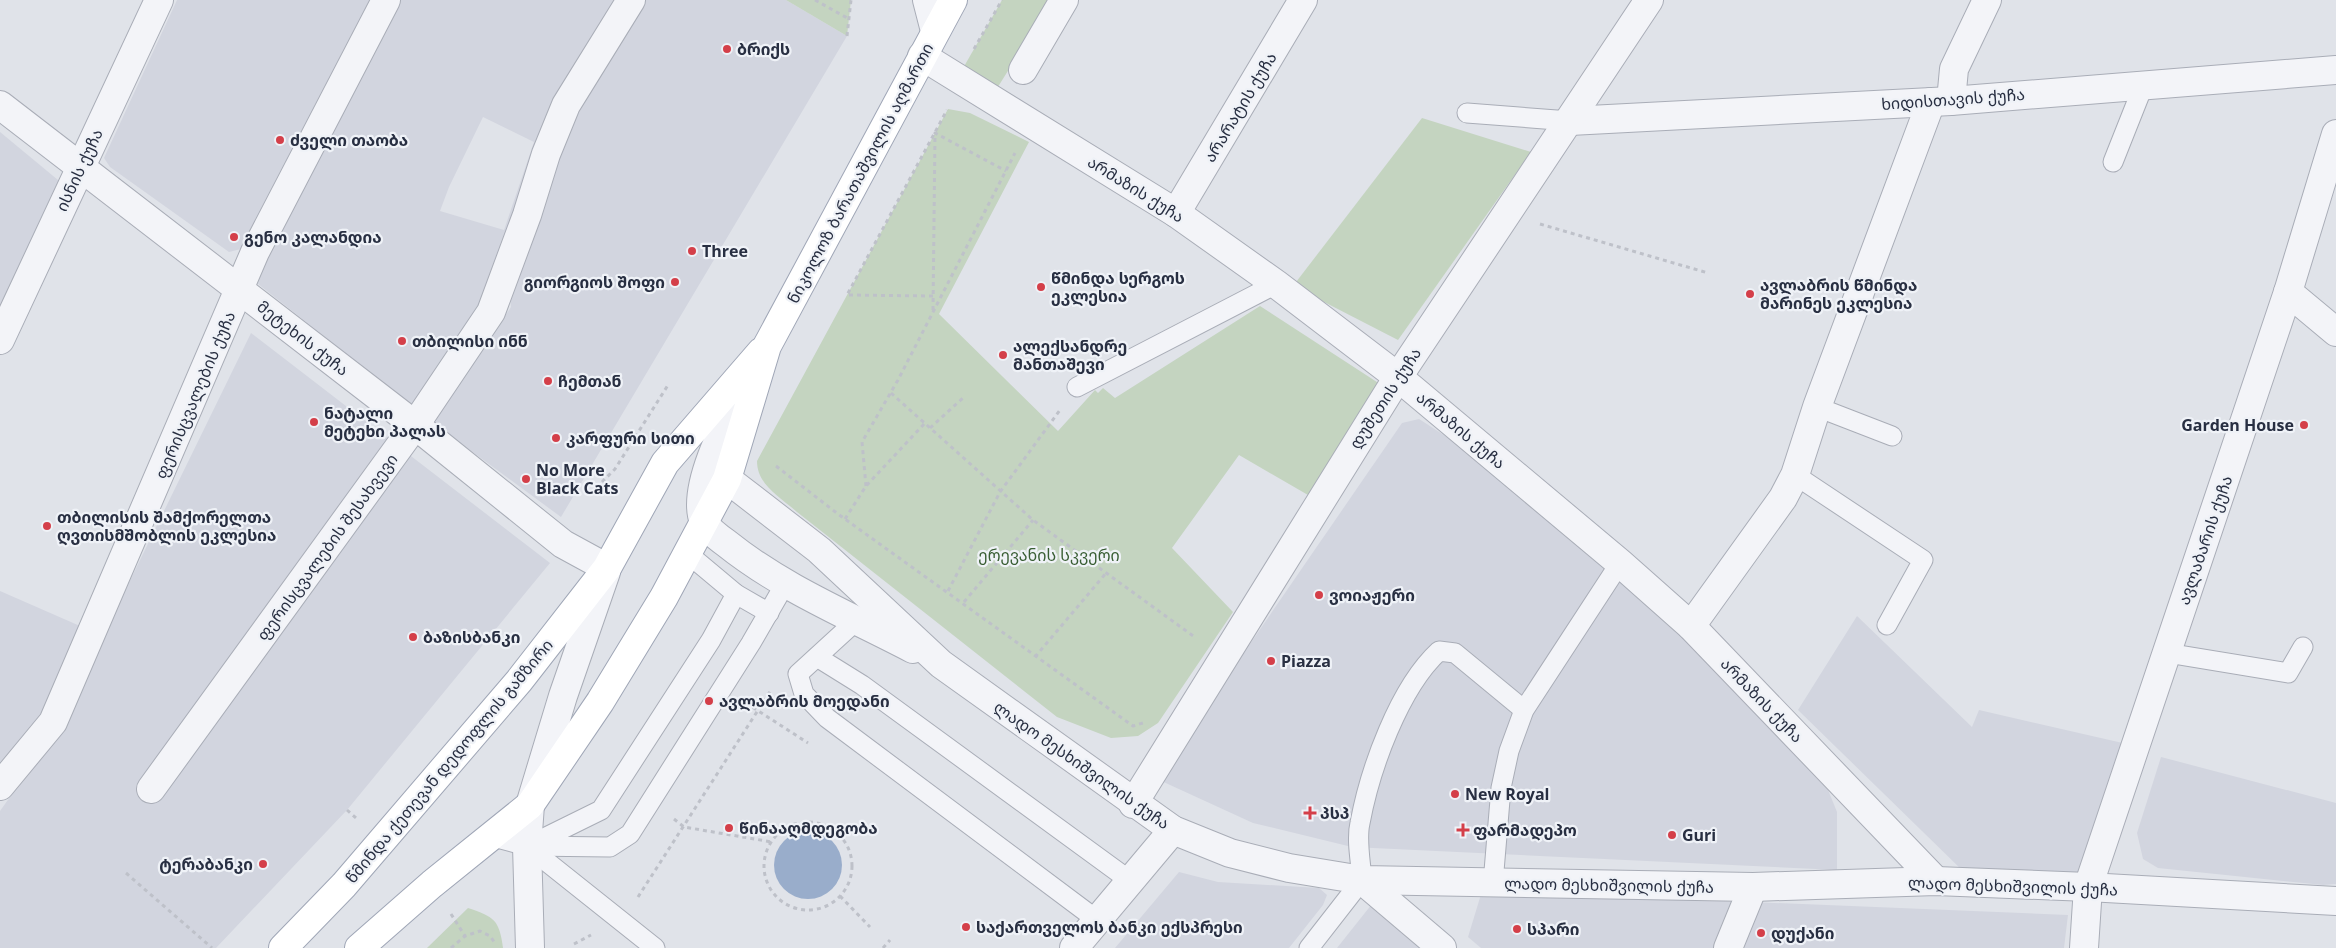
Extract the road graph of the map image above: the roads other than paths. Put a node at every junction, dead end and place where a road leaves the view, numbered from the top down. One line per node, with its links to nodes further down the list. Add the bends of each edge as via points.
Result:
1 (159, 0): 21 (street, ისნის ქუჩა)
2 (386, 0): 24 (street, ფერისცვალების ქუჩა, via 255,252)
3 (631, 0): 32 (street, ფერისცვალების შესახვევი, via 566,105 491,312)
4 (927, 0): 10 (street)
5 (953, 0): 10 (main road, ნიკოლოზ ბარათაშვილის აღმართი)
6 (1064, 0): 12 (street)
7 (1303, 0): 22 (street, არარატის ქუჩა)
8 (1649, 0): 18 (street, დუშეთის ქუჩა)
9 (1987, 0): 15 (street)
10 (935, 31): 11 (main road, ნიკოლოზ ბარათაშვილის აღმართი)
11 (922, 56): 22 (street, არმაზის ქუჩა); 28 (main road, ნიკოლოზ ბარათაშვილის აღმართი)
12 (1023, 70)
13 (2336, 70): 14 (street, ხიდისთავის ქუჩა)
14 (2144, 84): 15 (street, ხიდისთავის ქუჩა); 20 (lane)
15 (1941, 102): 18 (street, ხიდისთავის ქუჩა); 31 (street)
16 (0, 105): 21 (street, მეტეხის ქუჩა)
17 (1467, 113): 18 (lane)
18 (1570, 121): 29 (street, დუშეთის ქუჩა)
19 (2336, 134): 25 (street, ავლაბარის ქუჩა)
20 (2113, 162)
21 (80, 167): 24 (street, მეტეხის ქუჩა); 27 (street, ისნის ქუჩა)
22 (1176, 213): 23 (street, არმაზის ქუჩა)
23 (1276, 284): 29 (street, არმაზის ქუჩა); 30 (lane)
24 (240, 290): 32 (street, მეტეხის ქუჩა); 51 (street, ფერისცვალების ქუჩა, via 53,722)
25 (2288, 292): 26 (street); 47 (street, ავლაბარის ქუჩა)
26 (2336, 332)
27 (0, 340)
28 (767, 346): 35 (main road, ნიკოლოზ ბარათაშვილის აღმართი); 36 (street, via 705,472); 39 (main road, ნიკოლოზ ბარათაშვილის აღმართი, via 665,463)
29 (1398, 377): 38 (street, არმაზის ქუჩა); 53 (street, დუშეთის ქუჩა)
30 (1077, 387)
31 (1817, 407): 33 (lane); 34 (street)
32 (416, 425): 39 (street, მეტეხის ქუჩა, via 563,544); 52 (street, ფერისცვალების შესახვევი)
33 (1892, 436)
34 (1795, 475): 44 (lane, via 1923,560); 45 (street)
35 (727, 479): 36 (main road, ნიკოლოზ ბარათაშვილის აღმართი); 49 (street, ლადო მესხიშვილის ქუჩა, via 834,562)
36 (704, 522): 37 (main road, ნიკოლოზ ბარათაშვილის აღმართი); 40 (street, ლადო მესხიშვილის ქუჩა, via 716,536)
37 (687, 553): 41 (lane); 54 (main road, ნიკოლოზ ბარათაშვილის აღმართი, via 600,702)
38 (1620, 563): 45 (street, არმაზის ქუჩა); 50 (lane)
39 (607, 568): 54 (street); 66 (main road, წმინდა ქეთევან დედოფლის გამზირი, via 519,681 418,801)
40 (785, 584): 42 (lane); 43 (street, ლადო მესხიშვილის ქუჩა)
41 (736, 594): 42 (lane); 57 (lane, via 711,640 602,810)
42 (769, 613): 57 (lane, via 630,834 610,847)
43 (857, 620): 48 (lane); 49 (street, ლადო მესხიშვილის ქუჩა)
44 (1887, 625)
45 (1692, 626): 60 (street, არმაზის ქუჩა)
46 (2303, 647): 47 (lane, via 2288,673)
47 (2167, 653): 63 (street, ავლაბარის ქუჩა)
48 (818, 657): 58 (lane, via 862,685); 65 (lane, via 798,674 804,694 827,718)
49 (941, 664): 53 (street, ლადო მესხიშვილის ქუჩა)
50 (1524, 710): 59 (lane, via 1455,653 1439,651 1425,664 1385,732 1359,824); 61 (lane, via 1501,788)
51 (0, 786)
52 (151, 789)
53 (1133, 804): 55 (street, ლადო მესხიშვილის ქუჩა)
54 (530, 805): 56 (main road); 57 (street)
55 (1173, 830): 58 (street); 59 (street, ლადო მესხიშვილის ქუჩა, via 1230,853 1288,868)
56 (490, 836): 57 (lane); 67 (main road)
57 (527, 846): 68 (street); 69 (lane)
58 (1129, 880): 65 (street)
59 (1362, 880): 61 (street, ლადო მესხიშვილის ქუჩა); 71 (lane); 72 (street)
60 (1936, 881): 62 (street, ლადო მესხიშვილის ქუჩა); 63 (street, ლადო მესხიშვილის ქუჩა)
61 (1492, 883): 62 (street, ლადო მესხიშვილის ქუჩა)
62 (1753, 887): 73 (street)
63 (2088, 887): 64 (street, ლადო მესხიშვილის ქუჩა); 74 (street, ავლაბარის ქუჩა)
64 (2336, 901)
65 (1097, 920): 70 (street)
66 (283, 948)
67 (360, 948)
68 (530, 948)
69 (655, 948)
70 (1074, 948)
71 (1309, 948)
72 (1442, 948)
73 (1728, 948)
74 (2084, 948)

